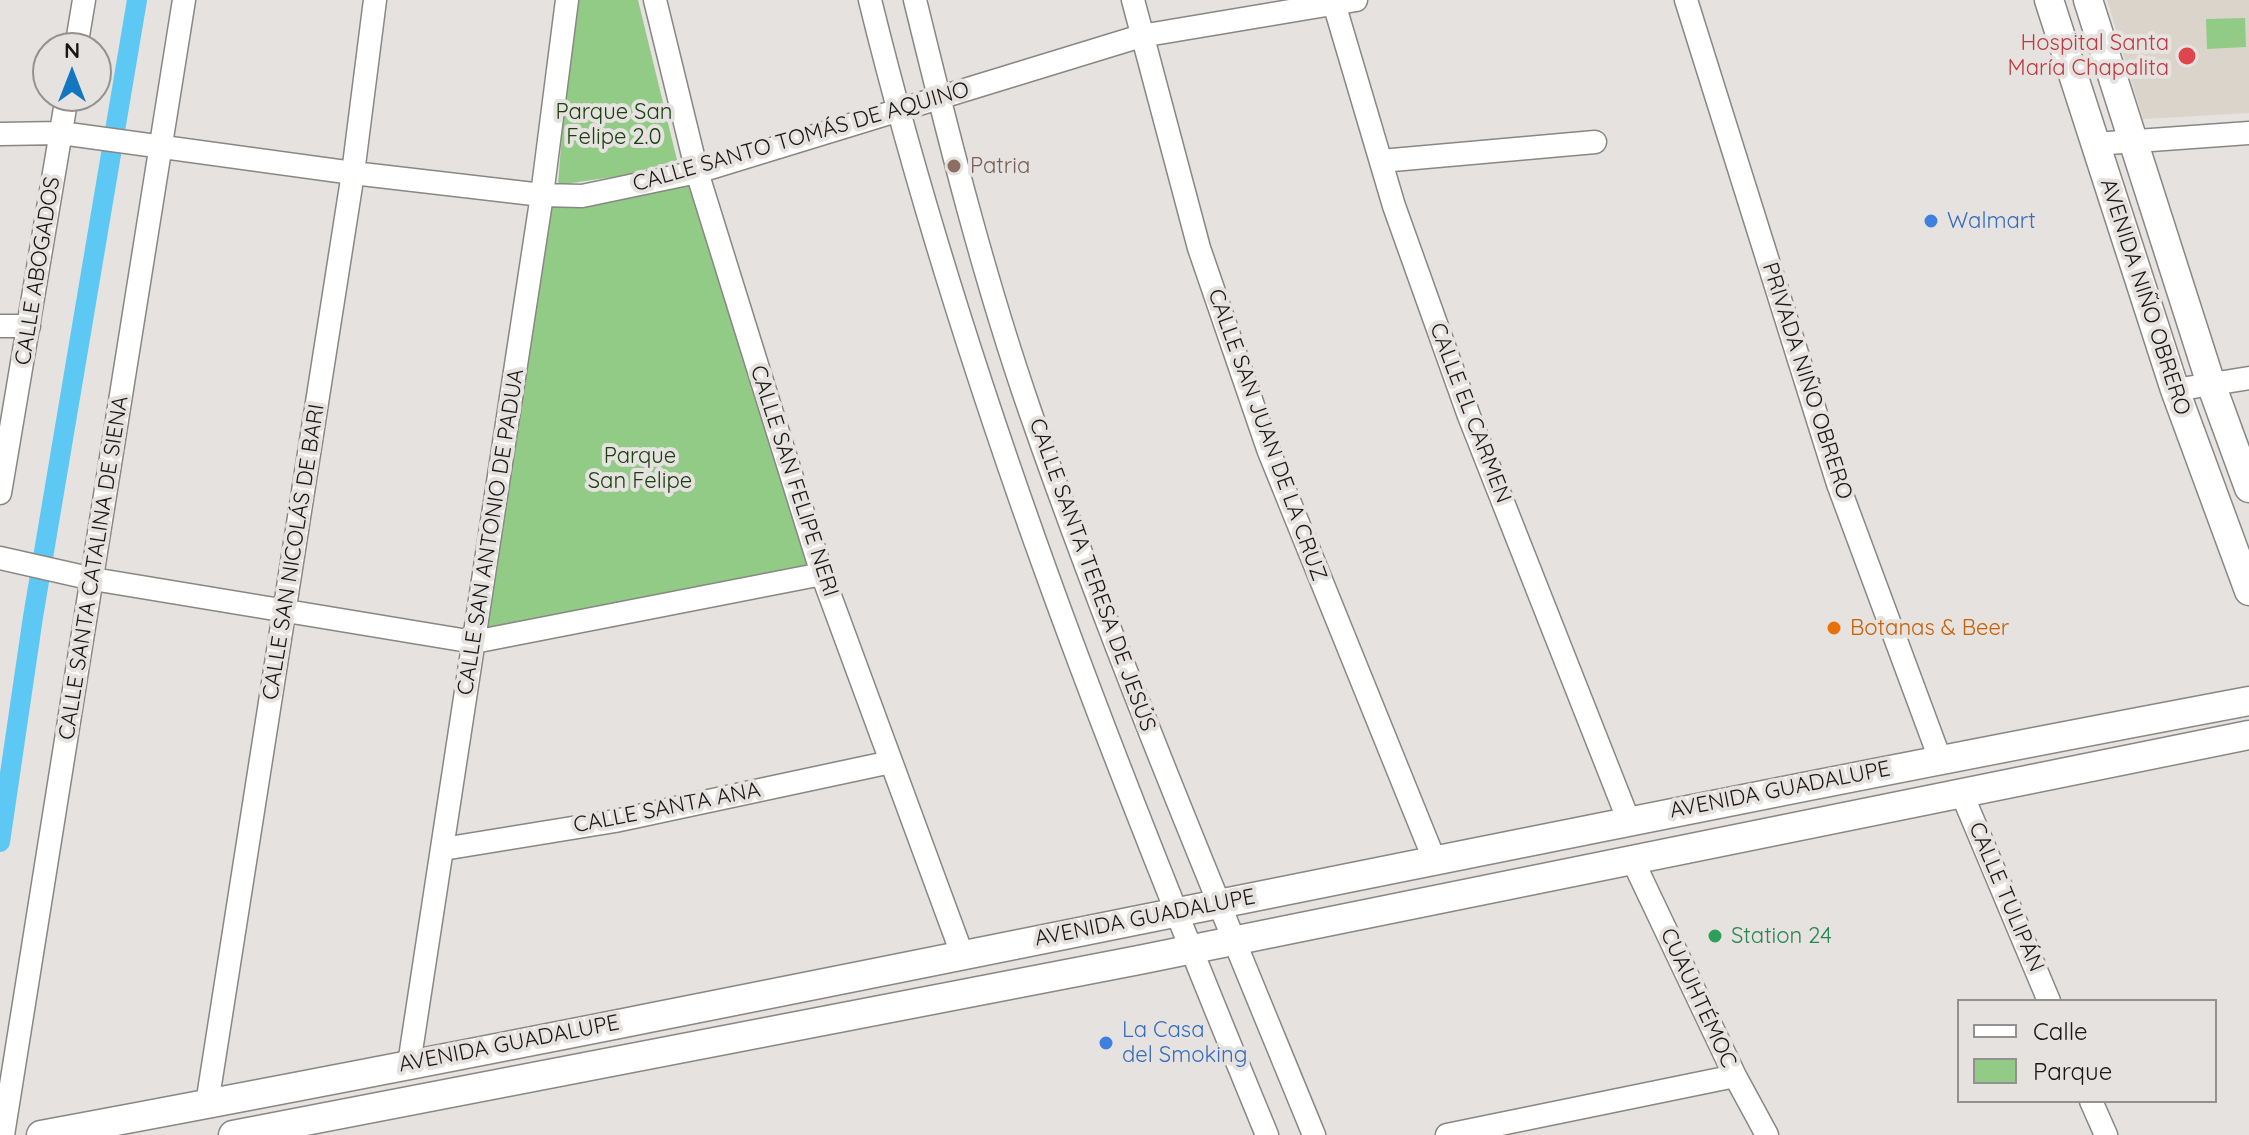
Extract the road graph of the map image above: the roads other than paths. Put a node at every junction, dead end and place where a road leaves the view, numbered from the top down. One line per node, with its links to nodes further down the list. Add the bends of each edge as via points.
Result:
1 (84, 0): 14 (street)
2 (184, 0): 25 (street, CALLE SANTA CATALINA DE SIENA)
3 (375, 0): 28 (street, CALLE SAN NICOLÁS DE BARI)
4 (567, 0): 29 (street, CALLE SAN ANTONIO DE PADUA)
5 (655, 0): 27 (street, CALLE SAN FELIPE NERI)
6 (870, 0): 17 (street, CALLE SANTA TERESA DE JESÚS)
7 (915, 0): 16 (street, CALLE SANTA TERESA DE JESÚS)
8 (1133, 0): 15 (street, CALLE SAN JUAN DE LA CRUZ)
9 (1356, 0): 13 (street, CALLE SANTO TOMÁS DE AQUINO)
10 (1686, 0): 45 (street, PRIVADA NIÑO OBRERO, via 1838,484)
11 (2049, 0): 24 (main road, AVENIDA NIÑO OBRERO)
12 (2088, 0): 22 (main road, AVENIDA NIÑO OBRERO)
13 (1333, 1): 15 (street, CALLE SANTO TOMÁS DE AQUINO); 26 (street, CALLE EL CARMEN)
14 (79, 32)
15 (1141, 36): 16 (street, CALLE SANTO TOMÁS DE AQUINO); 50 (street, CALLE SAN JUAN DE LA CRUZ, via 1199,248 1268,449)
16 (939, 97): 17 (street, CALLE SANTO TOMÁS DE AQUINO); 52 (street, CALLE SANTA TERESA DE JESÚS, via 1030,411)
17 (897, 110): 27 (street, CALLE SANTO TOMÁS DE AQUINO); 53 (street, CALLE SANTA TERESA DE JESÚS, via 992,422)
18 (69, 112): 21 (street, CALLE ABOGADOS)
19 (2249, 133): 22 (street)
20 (0, 134): 21 (street, CALLE SANTO TOMÁS DE AQUINO)
21 (71, 135): 25 (street, CALLE SANTO TOMÁS DE AQUINO); 31 (street, CALLE ABOGADOS)
22 (2133, 141): 24 (street); 33 (main road, AVENIDA NIÑO OBRERO)
23 (1595, 142): 26 (street)
24 (2095, 144): 34 (main road, AVENIDA NIÑO OBRERO)
25 (162, 147): 28 (street, CALLE SANTO TOMÁS DE AQUINO); 39 (street, CALLE SANTA CATALINA DE SIENA)
26 (1381, 161): 48 (street, CALLE EL CARMEN, via 1469,416)
27 (697, 172): 29 (street, CALLE SANTO TOMÁS DE AQUINO, via 619,191); 38 (street, CALLE SAN FELIPE NERI)
28 (353, 173): 29 (street, CALLE SANTO TOMÁS DE AQUINO); 41 (street, CALLE SAN NICOLÁS DE BARI)
29 (542, 195): 42 (street, CALLE SAN ANTONIO DE PADUA)
30 (0, 326): 31 (street)
31 (29, 326): 36 (street, CALLE ABOGADOS)
32 (2249, 378): 33 (street)
33 (2211, 384): 34 (street); 35 (main road, AVENIDA NIÑO OBRERO)
34 (2175, 390): 40 (main road, AVENIDA NIÑO OBRERO)
35 (2249, 488)
36 (0, 493)
37 (9, 560): 39 (street)
38 (822, 574): 42 (street); 46 (street, CALLE SAN FELIPE NERI)
39 (93, 579): 41 (street); 63 (street, CALLE SANTA CATALINA DE SIENA)
40 (2249, 591)
41 (285, 611): 42 (street); 61 (street, CALLE SAN NICOLÁS DE BARI)
42 (474, 642): 49 (street, CALLE SAN ANTONIO DE PADUA)
43 (2249, 701): 45 (main road, AVENIDA GUADALUPE)
44 (2249, 735): 47 (main road, AVENIDA GUADALUPE)
45 (1940, 759): 48 (main road, AVENIDA GUADALUPE)
46 (891, 762): 49 (street, CALLE SANTA ANA, via 615,821); 56 (street, CALLE SAN FELIPE NERI)
47 (1962, 794): 51 (main road, AVENIDA GUADALUPE); 57 (street, CALLE TULIPÁN)
48 (1628, 819): 50 (main road, AVENIDA GUADALUPE)
49 (443, 849): 58 (street, CALLE SAN ANTONIO DE PADUA)
50 (1434, 859): 52 (main road, AVENIDA GUADALUPE)
51 (1632, 859): 54 (main road, AVENIDA GUADALUPE); 59 (street, CUAUHTÉMOC)
52 (1217, 905): 53 (main road, AVENIDA GUADALUPE); 54 (street, CALLE SANTA TERESA DE JESÚS)
53 (1176, 911): 55 (street, CALLE SANTA TERESA DE JESÚS); 56 (main road, AVENIDA GUADALUPE)
54 (1234, 940): 55 (main road, AVENIDA GUADALUPE); 67 (street, CALLE SANTA TERESA DE JESÚS)
55 (1191, 949): 62 (main road, AVENIDA GUADALUPE); 66 (street, CALLE SANTA TERESA DE JESÚS)
56 (962, 954): 58 (main road, AVENIDA GUADALUPE)
57 (2048, 999)
58 (409, 1064): 61 (main road, AVENIDA GUADALUPE)
59 (1735, 1076): 68 (street); 69 (street, CUAUHTÉMOC)
60 (2092, 1103): 70 (street)
61 (207, 1104): 64 (main road, AVENIDA GUADALUPE)
62 (304, 1128): 65 (main road, AVENIDA GUADALUPE)
63 (3, 1135)
64 (41, 1135)
65 (233, 1135)
66 (1267, 1135)
67 (1314, 1135)
68 (1447, 1135)
69 (1767, 1135)
70 (2106, 1135)

